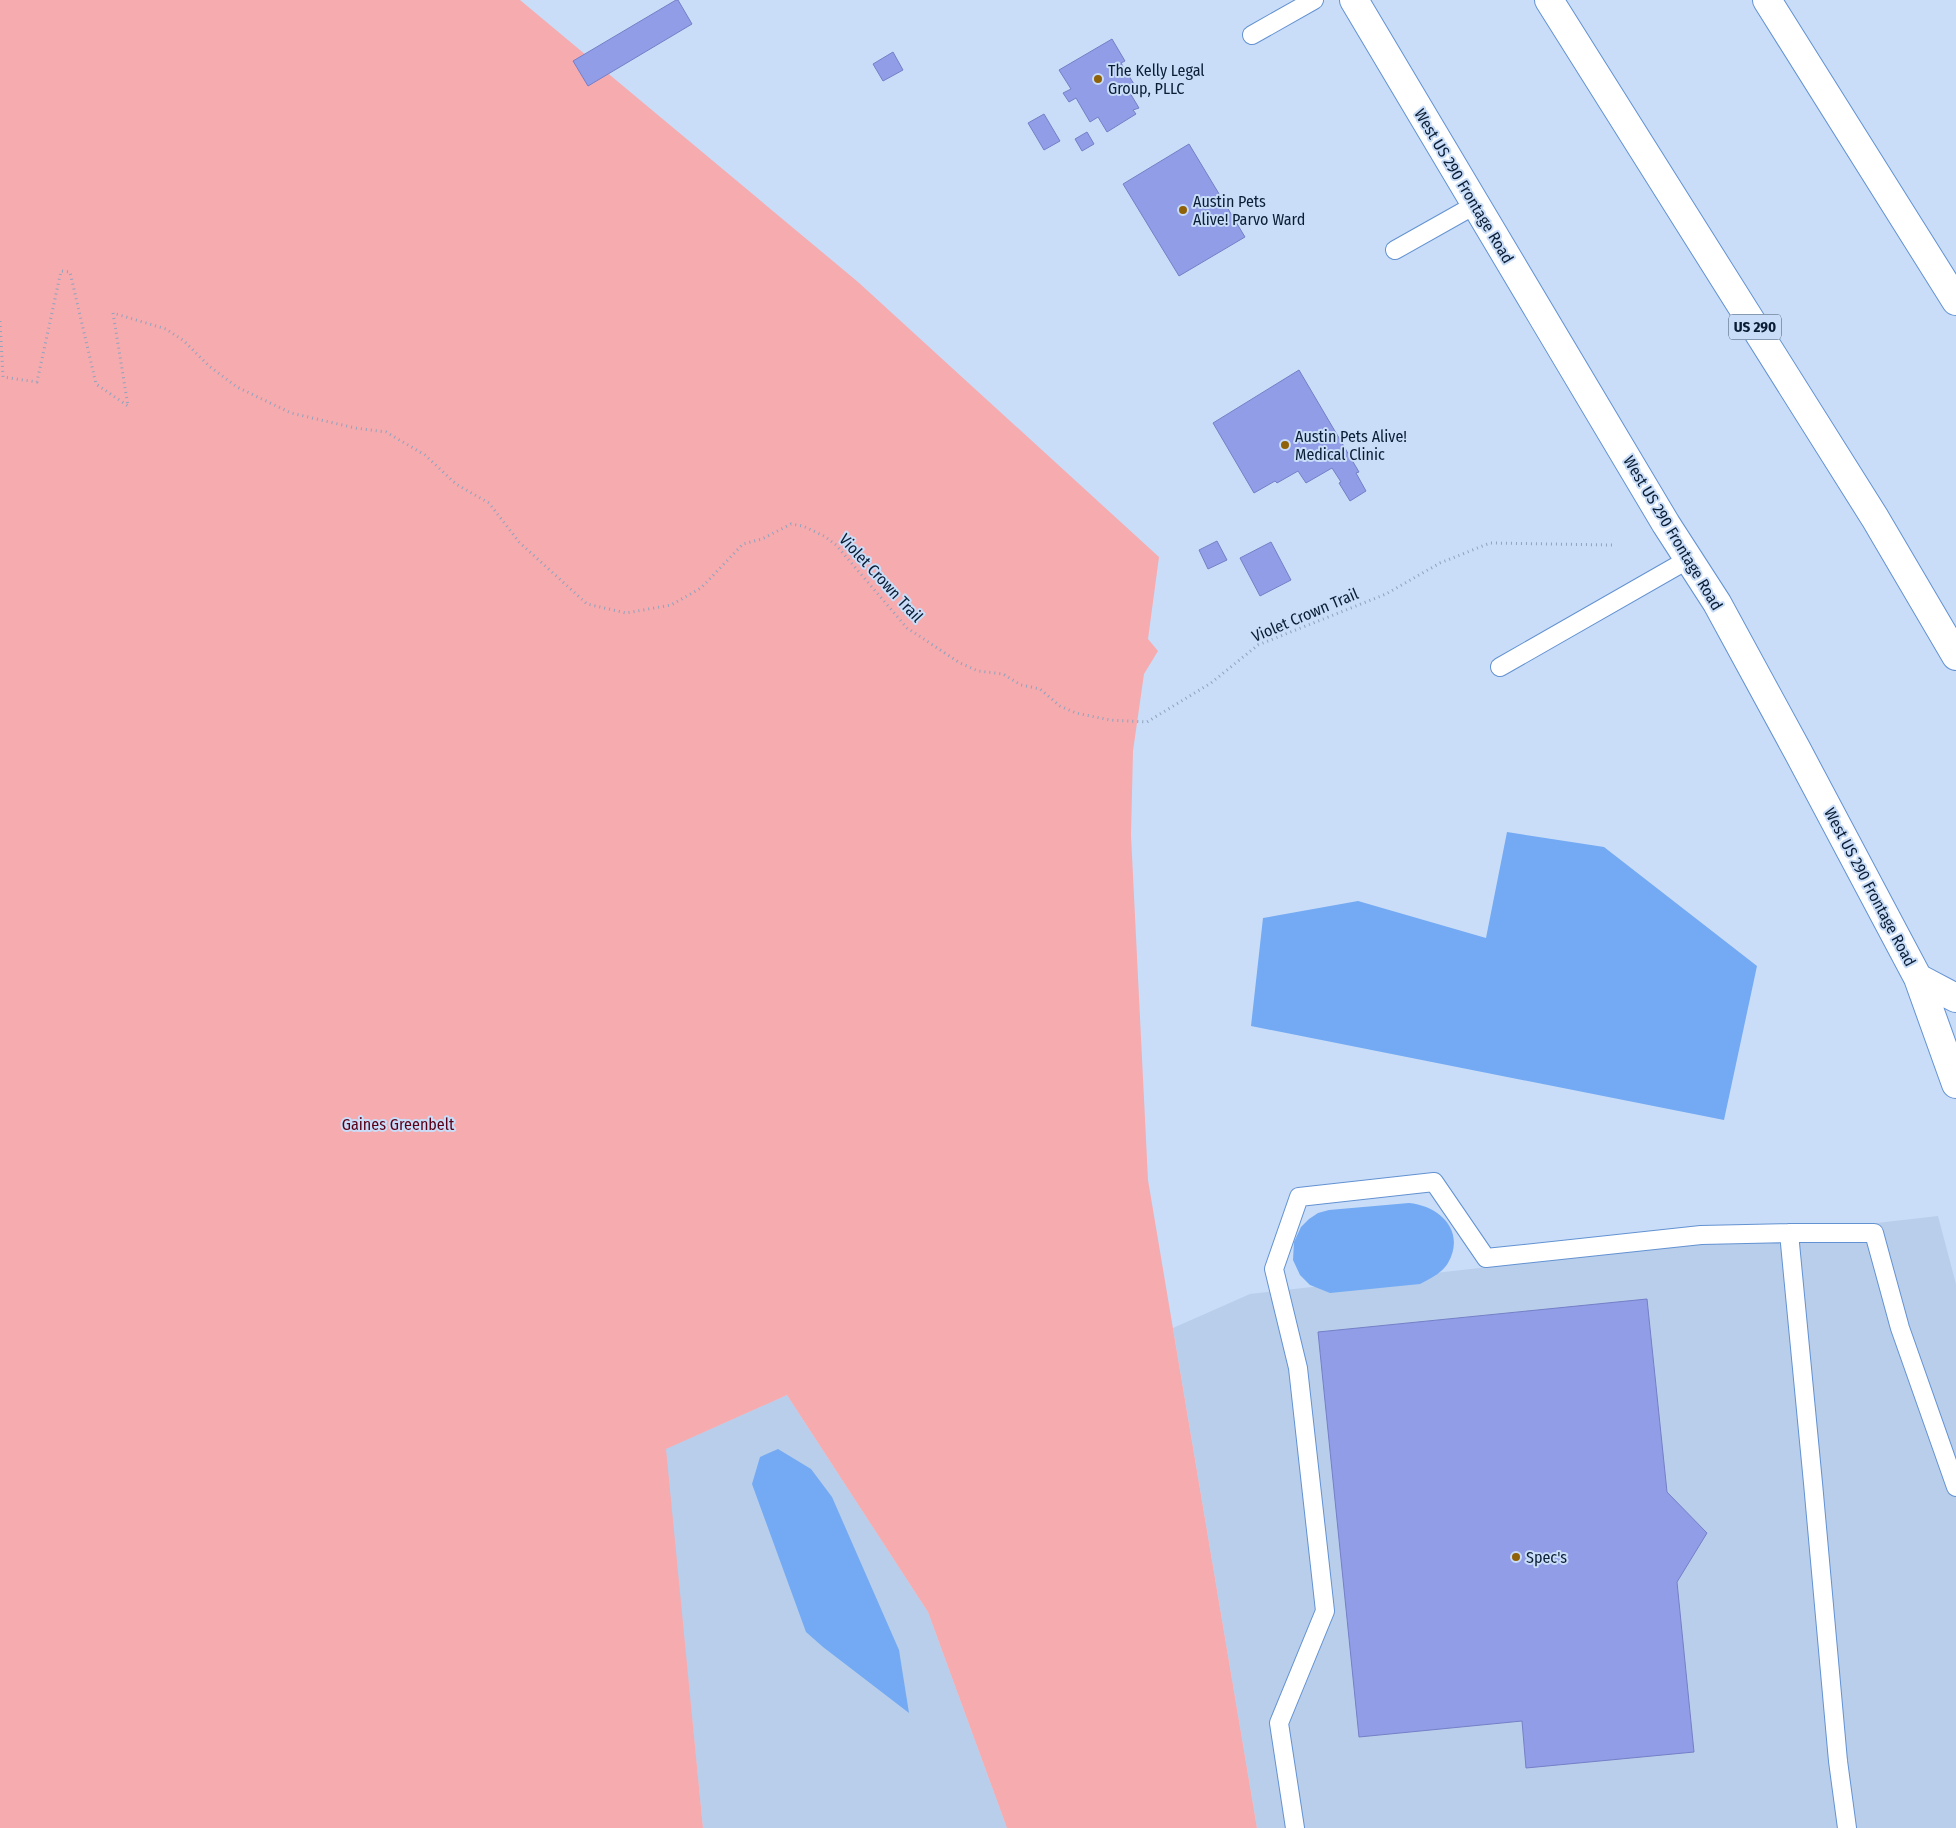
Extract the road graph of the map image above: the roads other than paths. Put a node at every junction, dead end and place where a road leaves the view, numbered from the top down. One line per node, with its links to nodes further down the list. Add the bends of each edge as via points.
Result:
1 (1314, 0): 6 (lane)
2 (1354, 0): 8 (main road, West US 290 Frontage Road)
3 (1549, 0): 12 (main road, US 290, via 1875,518)
4 (1767, 0): 7 (main road)
5 (1787, 0): 7 (main road)
6 (1252, 35)
7 (1838, 111): 10 (main road)
8 (1475, 204): 9 (lane); 11 (main road, West US 290 Frontage Road)
9 (1394, 250)
10 (1956, 301)
11 (1689, 559): 13 (lane); 14 (main road, West US 290 Frontage Road, via 1717,603)
12 (1956, 656)
13 (1500, 667)
14 (1918, 978): 15 (main road); 16 (main road, West US 290 Frontage Road)
15 (1956, 998)
16 (1956, 1084)
17 (1789, 1233): 18 (lane, via 1874,1233 1900,1328); 19 (lane, via 1701,1235 1486,1258 1434,1182 1299,1197 1274,1269 1298,1368 1324,1611 1278,1723); 20 (lane)
18 (1956, 1487)
19 (1295, 1828)
20 (1846, 1828)

